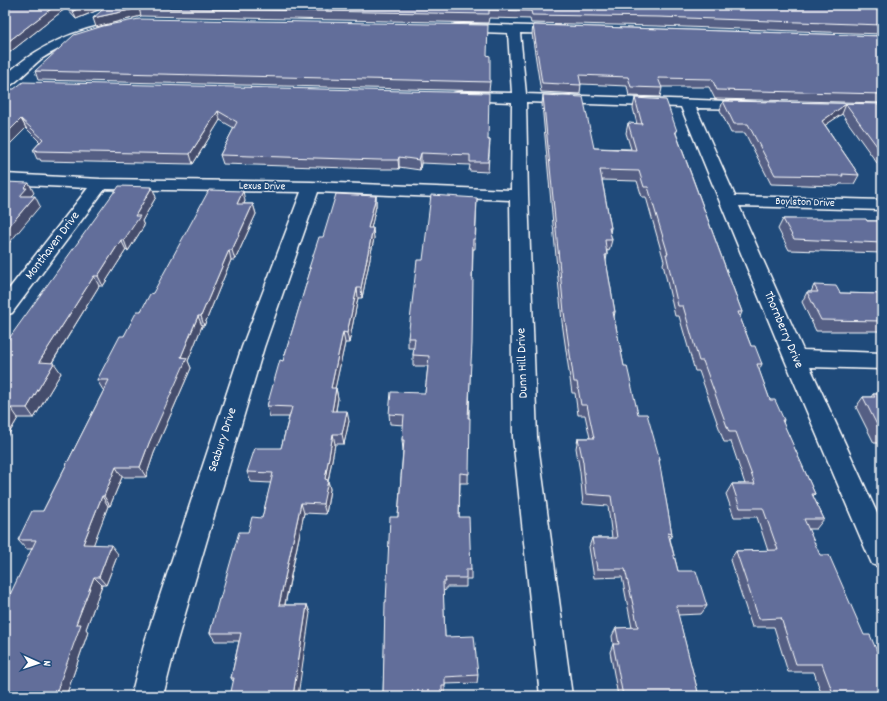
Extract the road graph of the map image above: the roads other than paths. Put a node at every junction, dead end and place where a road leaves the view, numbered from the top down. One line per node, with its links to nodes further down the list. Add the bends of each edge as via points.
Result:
1 (111, 27): 5 (street, via 74,37 50,48 14,74)
2 (442, 27): 3 (street)
3 (514, 29): 4 (street); 8 (street, Dunn Hill Drive)
4 (577, 30)
5 (5, 84): 6 (street)
6 (21, 86)
7 (448, 95): 8 (street)
8 (519, 97): 9 (street); 14 (street, Dunn Hill Drive)
9 (687, 104): 10 (street); 15 (street, Thornberry Drive)
10 (765, 106)
11 (5, 179): 12 (street, Lexus Drive)
12 (100, 184): 13 (street, Lexus Drive); 17 (street, Monthaven Drive)
13 (311, 187): 14 (street, Lexus Drive); 21 (street, Seabury Drive, via 253,347 161,641)
14 (518, 195): 22 (street, Dunn Hill Drive, via 525,437)
15 (728, 201): 16 (street, Boylston Drive); 18 (street, Thornberry Drive)
16 (882, 205)
17 (5, 308)
18 (795, 358): 19 (street); 20 (street, Thornberry Drive)
19 (882, 361)
20 (882, 555)
21 (147, 696)
22 (556, 696)

